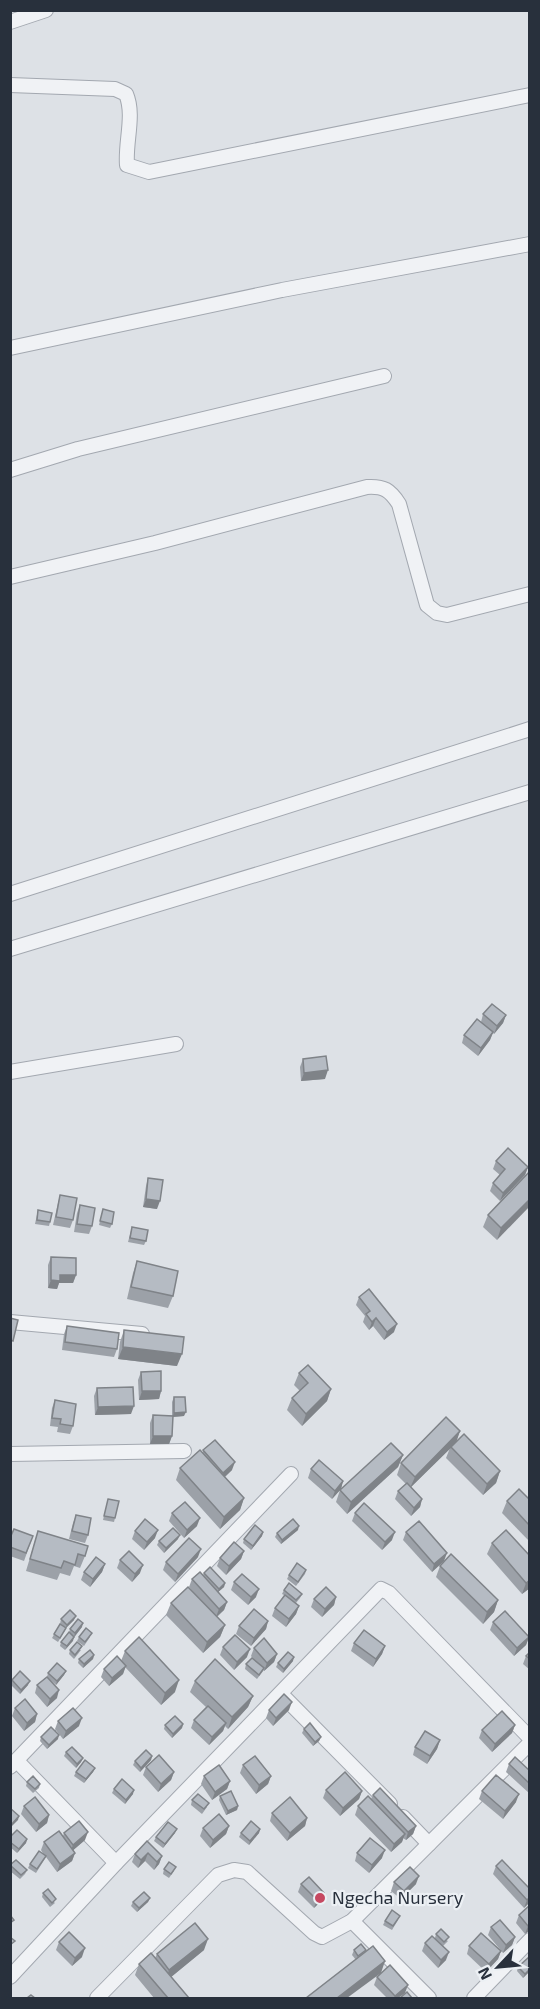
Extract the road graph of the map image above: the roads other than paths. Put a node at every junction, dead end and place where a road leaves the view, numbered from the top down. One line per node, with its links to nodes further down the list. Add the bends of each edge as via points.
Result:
1 (46, 10): 2 (street)
2 (10, 22)
3 (10, 85): 4 (street, via 115,89 126,94 130,104 125,147 128,165 149,172)
4 (530, 95)
5 (530, 244): 6 (street, via 282,290)
6 (10, 348)
7 (384, 376): 8 (street, via 78,449)
8 (10, 470)
9 (10, 577): 10 (street, via 382,486 399,504 427,605 437,613 447,615)
10 (530, 594)
11 (530, 729): 13 (street)
12 (530, 792): 14 (street)
13 (10, 894)
14 (10, 949)
15 (176, 1044): 16 (street)
16 (10, 1072)
17 (10, 1322): 18 (street)
18 (150, 1335)
19 (184, 1451): 20 (street)
20 (10, 1454)
21 (291, 1474): 25 (street)
22 (282, 1695): 23 (street, via 381,1589); 26 (street); 27 (street)
23 (530, 1738)
24 (530, 1743): 26 (street)
25 (14, 1764): 27 (street)
26 (429, 1844): 28 (street)
27 (116, 1863): 30 (street)
28 (352, 1922): 31 (street, via 322,1936 314,1933 247,1872 234,1870 218,1875); 32 (street)
29 (530, 1940): 33 (street)
30 (10, 1977)
31 (98, 1998)
32 (429, 1998)
33 (474, 1998)

